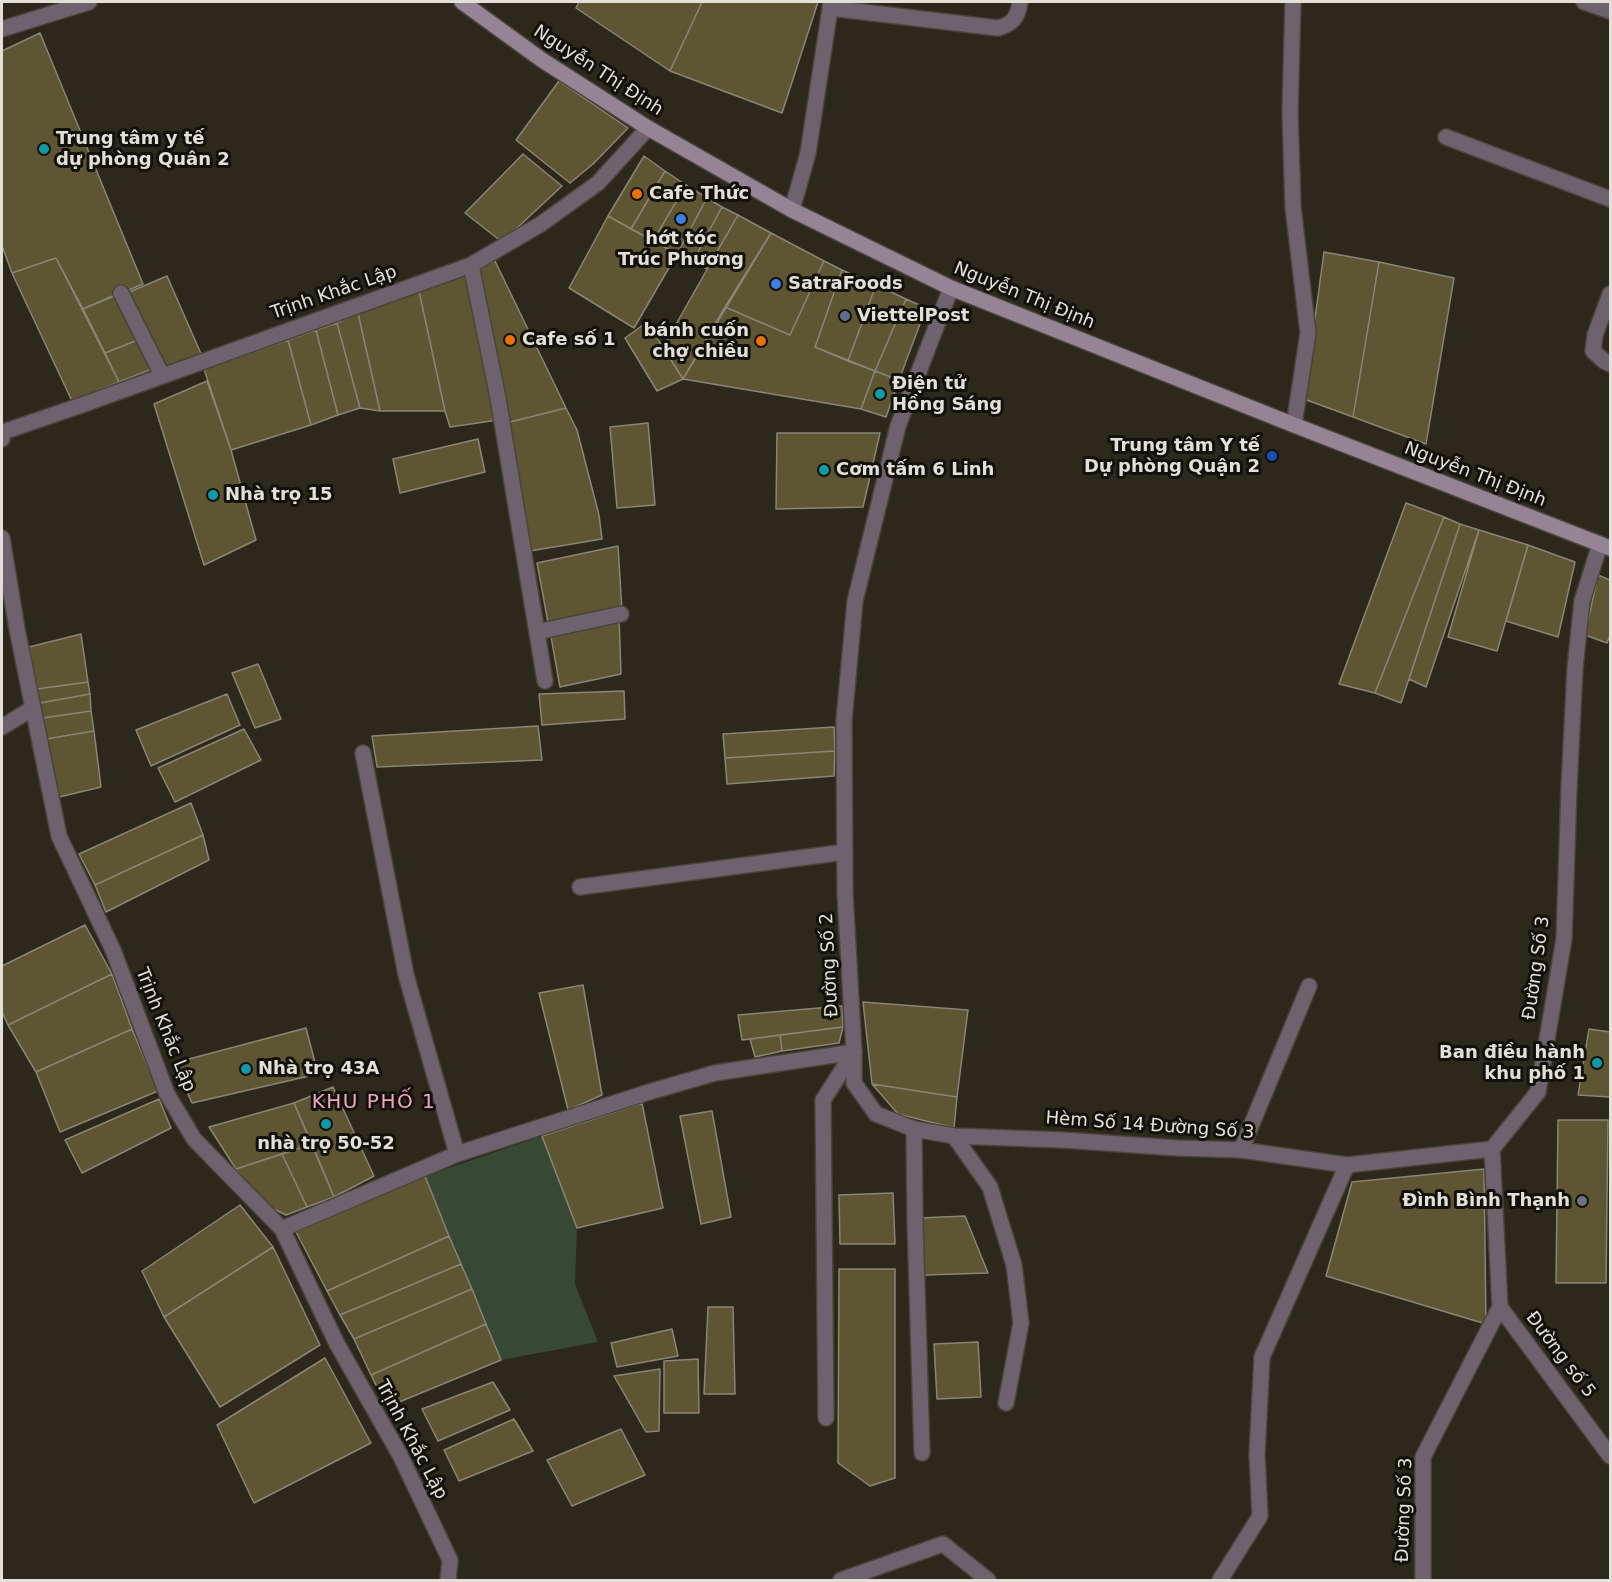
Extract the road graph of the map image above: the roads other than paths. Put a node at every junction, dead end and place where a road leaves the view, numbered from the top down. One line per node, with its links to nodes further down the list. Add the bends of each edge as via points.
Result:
1 (89, 2): 8 (street)
2 (462, 2): 9 (main road, Nguyễn Thị Định, via 542,60)
3 (1020, 2): 6 (street, via 1008,26 998,28)
4 (1293, 2): 19 (street, via 1293,207 1308,333)
5 (1584, 2): 7 (street)
6 (831, 5): 12 (street, via 808,153)
7 (1611, 11)
8 (2, 29)
9 (648, 128): 12 (main road, Nguyễn Thị Định); 13 (street, Trịnh Khắc Lập, via 598,183 541,224)
10 (1446, 137): 11 (street)
11 (1611, 199)
12 (792, 210): 14 (main road, Nguyễn Thị Định)
13 (471, 265): 18 (street, Trịnh Khắc Lập); 24 (street, via 498,398)
14 (951, 288): 19 (main road, Nguyễn Thị Định); 29 (street, Đường Số 2, via 898,426 855,601 844,720)
15 (121, 292): 18 (street)
16 (1611, 294): 17 (street, via 1593,351)
17 (1611, 364)
18 (162, 375): 20 (street, Trịnh Khắc Lập, via 3,432)
19 (1294, 425): 22 (main road, Nguyễn Thị Định)
20 (2, 438)
21 (2, 538): 26 (street, Trịnh Khắc Lập)
22 (1605, 546): 35 (street, Đường Số 3, via 1582,601 1569,777 1564,939 1538,1092)
23 (621, 614): 24 (street)
24 (537, 632): 25 (street)
25 (545, 681)
26 (33, 708): 27 (street); 39 (street, Trịnh Khắc Lập, via 59,836 113,950 167,1094 194,1139)
27 (2, 727)
28 (363, 753): 37 (street, via 406,975)
29 (845, 852): 30 (street); 32 (street, Đường Số 2)
30 (580, 887)
31 (1309, 986): 36 (street)
32 (854, 1052): 33 (street, Hèm Số 14 Đường Số 3, via 854,1083 876,1114); 37 (street, via 715,1073); 42 (street, via 823,1100)
33 (914, 1129): 34 (street, Hèm Số 14 Đường Số 3); 43 (street)
34 (954, 1136): 36 (street, Hèm Số 14 Đường Số 3); 41 (street, via 990,1187 1014,1265 1021,1323)
35 (1492, 1149): 38 (street, Hèm Số 14 Đường Số 3); 40 (street)
36 (1241, 1150): 38 (street, Hèm Số 14 Đường Số 3)
37 (456, 1154): 39 (street)
38 (1347, 1165): 48 (street, via 1262,1357 1257,1454 1260,1516)
39 (282, 1229): 45 (street, Trịnh Khắc Lập, via 337,1344 400,1455 445,1549 450,1560)
40 (1500, 1307): 44 (street, Đường số 5); 49 (street, Đường Số 3, via 1423,1457)
41 (1006, 1403)
42 (826, 1418)
43 (922, 1453)
44 (1611, 1456)
45 (448, 1581)
46 (841, 1581): 47 (street, via 943,1544)
47 (988, 1581)
48 (1220, 1581)
49 (1423, 1581)

